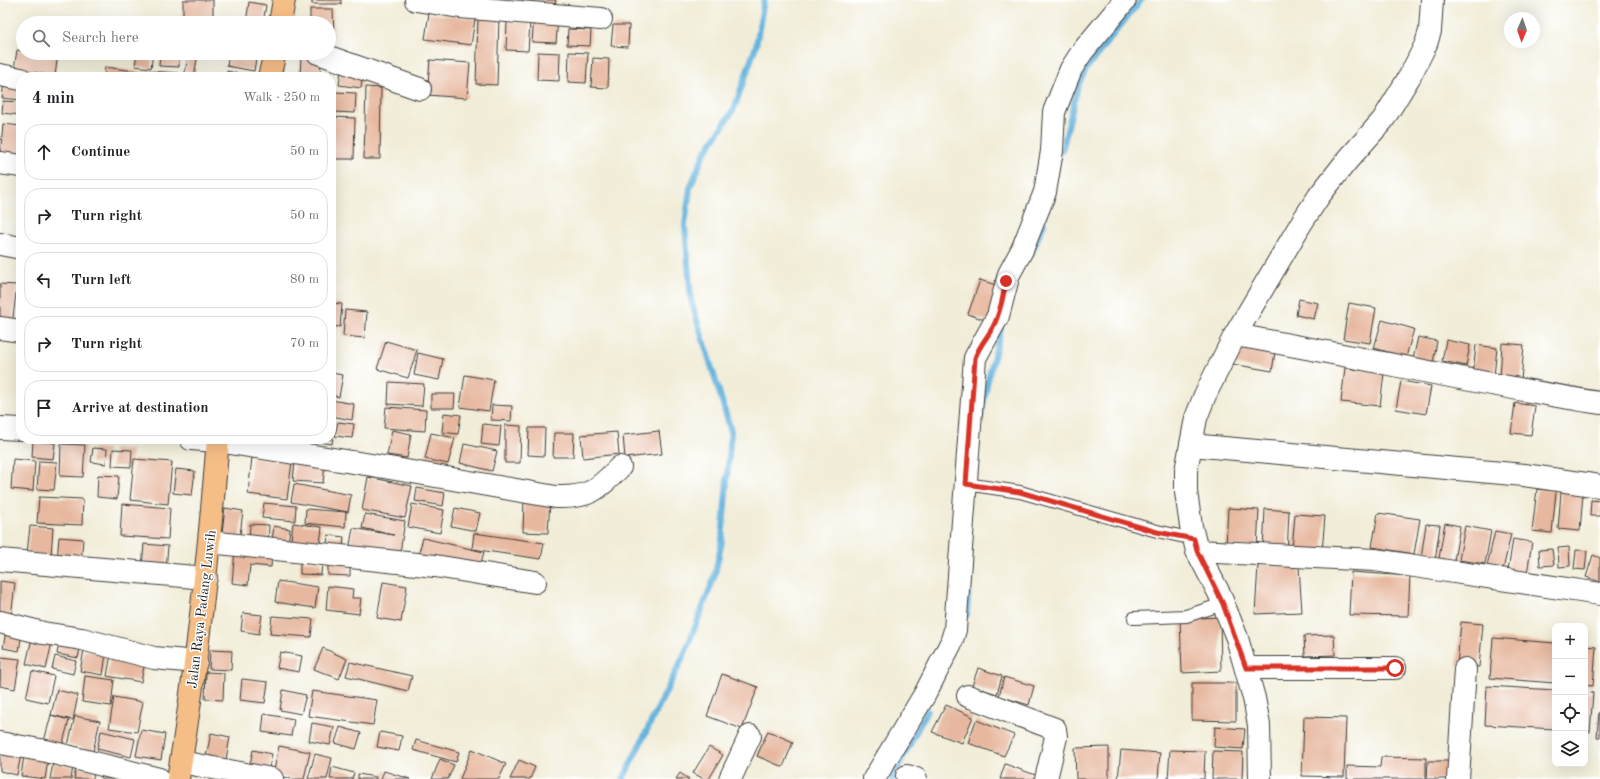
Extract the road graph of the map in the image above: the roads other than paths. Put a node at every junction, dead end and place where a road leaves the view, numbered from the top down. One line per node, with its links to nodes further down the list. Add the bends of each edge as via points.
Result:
1 (284, 0): 5 (main road)
2 (416, 0): 6 (street, via 460,7)
3 (1125, 0): 27 (street, via 1075,62 1054,112 1052,151 1044,192 1022,250 1008,274 998,316 975,358)
4 (1432, 0): 19 (street, via 1430,31 1410,76 1384,120 1345,163 1302,222)
5 (281, 16)
6 (601, 19)
7 (336, 59): 12 (street)
8 (274, 60): 9 (main road)
9 (271, 72)
10 (0, 75): 11 (street)
11 (16, 78)
12 (420, 89)
13 (0, 163): 14 (street)
14 (16, 165)
15 (0, 244): 16 (street)
16 (16, 247)
17 (0, 328): 18 (street)
18 (16, 330)
19 (1235, 335): 20 (street, via 1529,392); 25 (street, via 1205,395 1196,418)
20 (1600, 403)
21 (0, 428): 22 (street)
22 (16, 429)
23 (218, 444): 29 (main road, Jalan Raya Padang Luwih)
24 (242, 444): 26 (street, via 556,497 587,494 599,488)
25 (1191, 444): 28 (street, via 1524,475); 30 (street, via 1186,471 1186,492)
26 (620, 467)
27 (969, 484): 30 (lane, via 1020,492); 49 (street, via 952,643)
28 (1600, 486)
29 (209, 542): 32 (main road, Jalan Raya Padang Luwih); 33 (street, via 435,566)
30 (1196, 545): 34 (street, via 1375,560); 35 (street)
31 (0, 560): 32 (street)
32 (206, 578): 38 (main road, Jalan Raya Padang Luwih)
33 (535, 582)
34 (1600, 594)
35 (1223, 604): 36 (lane, via 1186,616); 39 (street)
36 (1134, 618)
37 (0, 622): 38 (street, via 82,639 154,658)
38 (196, 662): 45 (main road, Jalan Raya Padang Luwih)
39 (1246, 668): 40 (street); 51 (street, via 1259,725)
40 (1395, 668)
41 (1465, 670): 52 (street)
42 (968, 696): 50 (street, via 1055,729 1056,737)
43 (750, 736): 48 (street)
44 (0, 743): 46 (street, via 46,751)
45 (179, 771): 47 (street)
46 (159, 779)
47 (272, 779)
48 (730, 779)
49 (874, 779)
50 (1046, 779)
51 (1260, 779)
52 (1458, 779)

